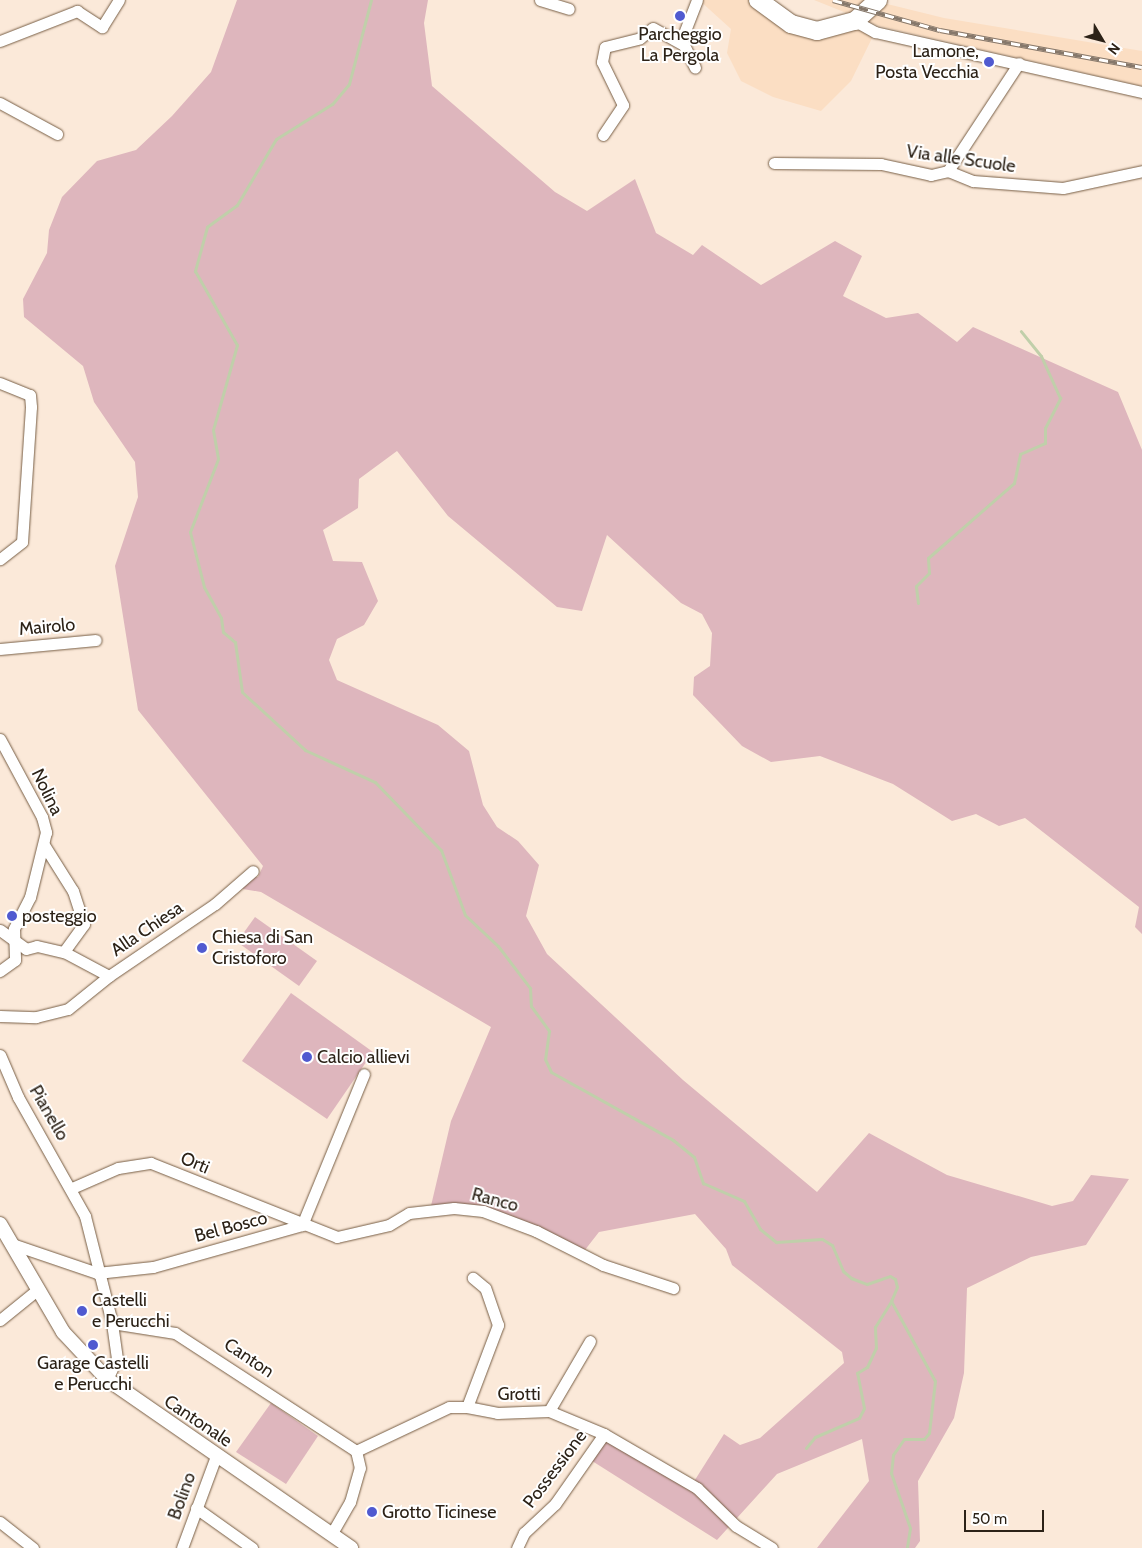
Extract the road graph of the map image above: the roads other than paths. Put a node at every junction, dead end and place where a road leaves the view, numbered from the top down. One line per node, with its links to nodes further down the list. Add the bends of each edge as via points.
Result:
1 (119, 0): 8 (street, via 102,27 78,11)
2 (540, 0): 6 (street)
3 (697, 0): 9 (street)
4 (758, 0): 7 (main road, via 791,24 810,30)
5 (878, 0): 7 (main road)
6 (569, 9)
7 (855, 21): 10 (street, via 875,32)
8 (0, 41)
9 (680, 41): 11 (street); 15 (street, via 653,28 640,38 603,50 602,62 623,105)
10 (1019, 63): 12 (street); 17 (street)
11 (695, 68)
12 (1142, 92)
13 (0, 103): 14 (street)
14 (57, 134)
15 (603, 135)
16 (774, 164): 17 (street, Via alle Scuole, via 881,164 931,175)
17 (948, 171): 18 (street, Via alle Scuole, via 973,181 1074,188)
18 (1142, 171)
19 (0, 383): 20 (street, via 30,395 31,407 22,542)
20 (0, 559)
21 (96, 640): 22 (street, Mairolo)
22 (0, 649)
23 (0, 739): 24 (street, Nolina, via 42,817)
24 (44, 845): 27 (street, Nolina); 28 (street, via 73,891 84,924)
25 (253, 871): 30 (street, Alla Chiesa, via 215,904)
26 (0, 930): 27 (street, Alla Chiesa)
27 (14, 941): 28 (street, Alla Chiesa, via 26,949 37,946); 29 (street, Nolina, via 15,960)
28 (64, 952): 30 (street, Alla Chiesa)
29 (0, 970)
30 (109, 976): 31 (street, via 68,1009 36,1017)
31 (0, 1016)
32 (0, 1055): 34 (street, Pianello, via 18,1097)
33 (364, 1074): 36 (street)
34 (72, 1188): 36 (street, Orti, via 118,1168 151,1163); 38 (street, Pianello, via 86,1216)
35 (0, 1224): 37 (street, Cantonale)
36 (302, 1226): 38 (street, Bel Bosco, via 153,1267); 40 (street, Ranco, via 337,1237 354,1236 389,1226 409,1213 482,1210 536,1231 603,1265)
37 (12, 1244): 38 (street, Bel Bosco); 41 (street, Cantonale)
38 (97, 1273): 43 (street, Pianello)
39 (473, 1278): 46 (street, via 485,1288 498,1325)
40 (674, 1288)
41 (37, 1290): 42 (street); 45 (street, Cantonale, via 63,1332)
42 (0, 1320)
43 (112, 1323): 45 (street, Pianello, via 116,1358); 49 (street, Canton, via 175,1333)
44 (590, 1341): 47 (street)
45 (107, 1379): 50 (street, Cantonale)
46 (467, 1407): 47 (street, Grotti, via 497,1413); 49 (street, Grotti, via 449,1407)
47 (549, 1411): 48 (street, Grotti)
48 (604, 1434): 58 (street, Possessione, via 555,1504 524,1533); 59 (street, Grotti, via 697,1488 736,1526)
49 (356, 1451): 53 (street, via 360,1468 350,1502)
50 (216, 1456): 51 (street, Bolino); 53 (street, Cantonale)
51 (196, 1508): 55 (street, Bolino); 56 (street)
52 (0, 1522): 54 (street)
53 (332, 1533): 57 (street, Cantonale)
54 (33, 1548)
55 (182, 1548)
56 (252, 1548)
57 (351, 1548)
58 (516, 1548)
59 (772, 1548)

